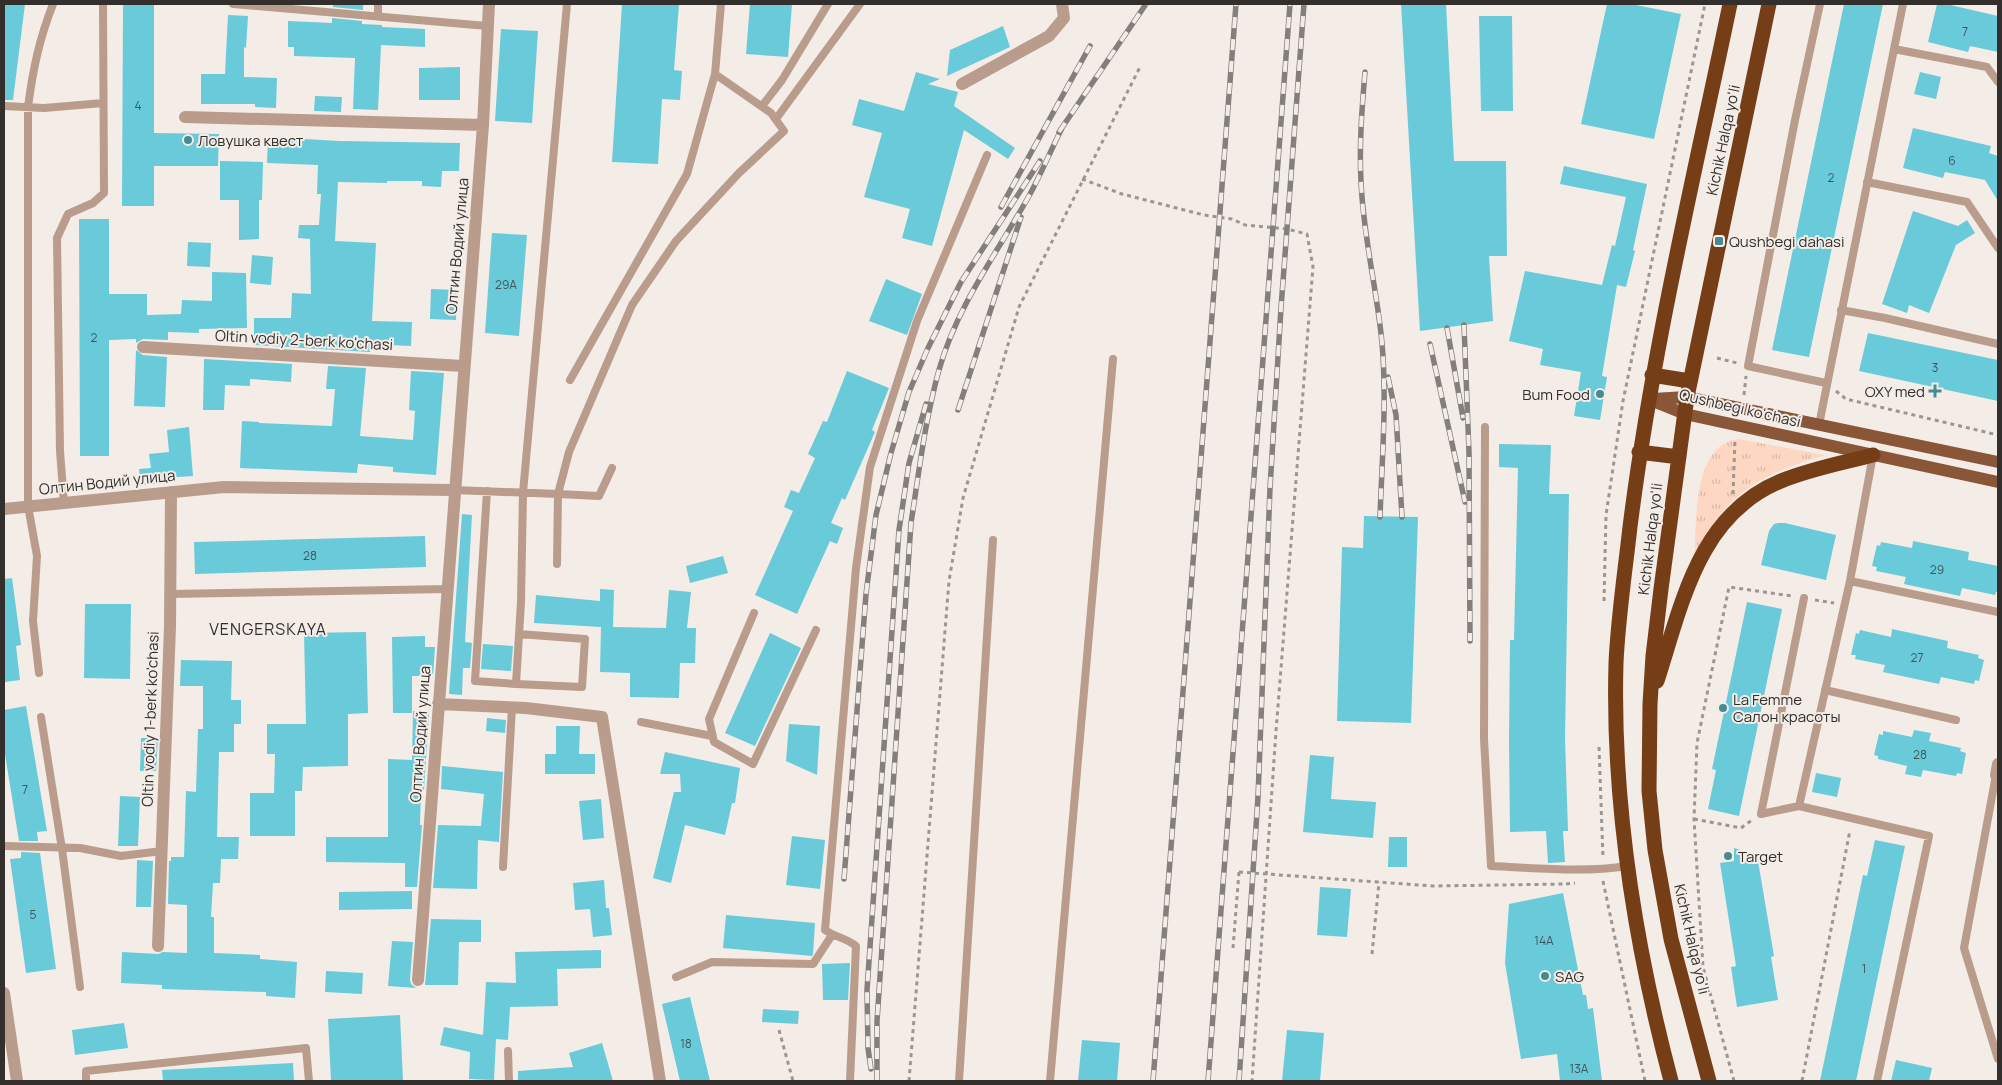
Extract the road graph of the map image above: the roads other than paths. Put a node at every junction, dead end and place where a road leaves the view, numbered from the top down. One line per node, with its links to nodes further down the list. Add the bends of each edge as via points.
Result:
1 (53, 4): 25 (lane, via 34,62)
2 (103, 4): 22 (lane)
3 (233, 4): 15 (lane)
4 (378, 4): 16 (lane)
5 (488, 4): 17 (street, Олтин Водий улица)
6 (567, 4): 55 (lane)
7 (721, 4): 19 (lane)
8 (828, 4): 24 (lane, via 782,80)
9 (860, 4): 27 (lane)
10 (1062, 4): 21 (street, via 1064,18 1049,36)
11 (1730, 4): 37 (highway, Kichik Halqa yo'li)
12 (1769, 4): 39 (highway, Kichik Halqa yo'li)
13 (1820, 4): 40 (lane, via 1748,366)
14 (1903, 4): 18 (lane)
15 (298, 7): 16 (lane)
16 (378, 17): 17 (lane)
17 (487, 26): 28 (street, Олтин Водий улица)
18 (1894, 49): 20 (lane, via 1987,67); 30 (lane)
19 (715, 74): 24 (lane); 38 (lane, via 687,174)
20 (1998, 82)
21 (962, 84)
22 (103, 103): 25 (lane); 57 (lane, via 104,193 68,214 57,238 60,451)
23 (4, 106): 25 (lane)
24 (762, 106): 27 (lane)
25 (28, 107): 58 (lane)
26 (185, 117): 28 (street)
27 (776, 118): 56 (lane, via 784,131 739,173 676,241 632,305 569,452)
28 (483, 125): 36 (street, Олтин Водий улица)
29 (987, 156): 87 (lane, via 917,321 870,467 855,577 826,911 825,930)
30 (1867, 182): 31 (lane, via 1967,202); 32 (lane)
31 (1998, 248)
32 (1841, 310): 33 (lane); 40 (lane)
33 (1998, 344)
34 (142, 347): 36 (street, Oltin vodiy 2-berk ko'chasi)
35 (1113, 360): 102 (lane)
36 (463, 366): 52 (street, Олтин Водий улица)
37 (1652, 375): 39 (highway); 42 (highway, Kichik Halqa yo'li)
38 (570, 380)
39 (1690, 381): 41 (highway, Kichik Halqa yo'li)
40 (1826, 383): 44 (lane)
41 (1687, 397): 42 (main road, Qushbegi ko'chasi); 43 (highway, Kichik Halqa yo'li); 44 (main road, Qushbegi ko'chasi)
42 (1648, 399): 43 (main road, Qushbegi ko'chasi); 46 (highway, Kichik Halqa yo'li)
43 (1685, 414): 47 (main road, Qushbegi ko'chasi); 48 (highway, Kichik Halqa yo'li)
44 (1819, 424): 49 (main road, Qushbegi ko'chasi)
45 (1485, 426): 85 (lane, via 1484,740 1491,866 1566,870)
46 (1640, 452): 48 (highway); 85 (highway, Kichik Halqa yo'li, via 1616,661 1618,763)
47 (1873, 455): 51 (main road, Qushbegi ko'chasi); 62 (lane); 74 (highway, via 1779,481 1732,512 1698,561)
48 (1679, 457): 74 (highway, Kichik Halqa yo'li, via 1653,656)
49 (1998, 462)
50 (612, 468): 56 (lane, via 600,496)
51 (1998, 482)
52 (454, 490): 53 (lane); 54 (street, Олтин Водий улица, via 224,487); 63 (street, Олтин Водий улица)
53 (487, 491): 55 (lane); 71 (lane, via 476,681)
54 (171, 492): 57 (street, Олтин Водий улица); 64 (street, Oltin vodiy 1-berk ko'chasi)
55 (522, 493): 56 (lane); 69 (lane)
56 (558, 494): 61 (lane)
57 (64, 503): 58 (street, Олтин Водий улица)
58 (28, 506): 59 (street, Олтин Водий улица); 70 (lane, via 37,556 33,621)
59 (4, 509)
60 (993, 540): 101 (lane)
61 (557, 564)
62 (1850, 581): 66 (lane); 72 (lane)
63 (447, 589): 64 (lane); 73 (street, Олтин Водий улица)
64 (170, 594): 84 (street, Oltin vodiy 1-berk ko'chasi)
65 (1804, 598): 81 (lane, via 1761,814)
66 (1998, 612)
67 (754, 613): 79 (lane, via 709,719)
68 (816, 630): 79 (lane, via 754,764 714,742)
69 (519, 634): 71 (lane); 71 (lane, via 585,639 582,687)
70 (39, 672)
71 (516, 684)
72 (1825, 690): 77 (lane); 81 (lane)
73 (438, 704): 75 (street); 90 (street, Олтин Водий улица)
74 (1650, 704): 104 (highway, Kichik Halqa yo'li, via 1649,791 1656,857 1671,938)
75 (512, 707): 86 (lane); 99 (street, via 602,717)
76 (41, 717): 83 (lane)
77 (1956, 720)
78 (641, 722): 79 (lane)
79 (712, 736)
80 (1998, 771): 94 (lane, via 1964,948)
81 (1799, 806): 105 (lane, via 1929,836)
82 (4, 846): 83 (lane)
83 (62, 849): 84 (lane, via 80,848 122,856); 91 (lane)
84 (162, 851): 88 (street, Oltin vodiy 1-berk ko'chasi)
85 (1628, 866): 103 (highway, Kichik Halqa yo'li, via 1641,952)
86 (503, 867)
87 (832, 935): 89 (lane, via 813,964 712,962); 100 (lane, via 856,946)
88 (158, 946)
89 (676, 977)
90 (418, 980)
91 (80, 986)
92 (4, 993): 95 (street)
93 (508, 1051): 98 (lane)
94 (1998, 1059)
95 (17, 1081)
96 (86, 1081): 97 (lane, via 86,1071 306,1048)
97 (309, 1081)
98 (509, 1081)
99 (660, 1081)
100 (850, 1081)
101 (959, 1081)
102 (1050, 1081)
103 (1671, 1081)
104 (1709, 1081)
105 (1877, 1081)

